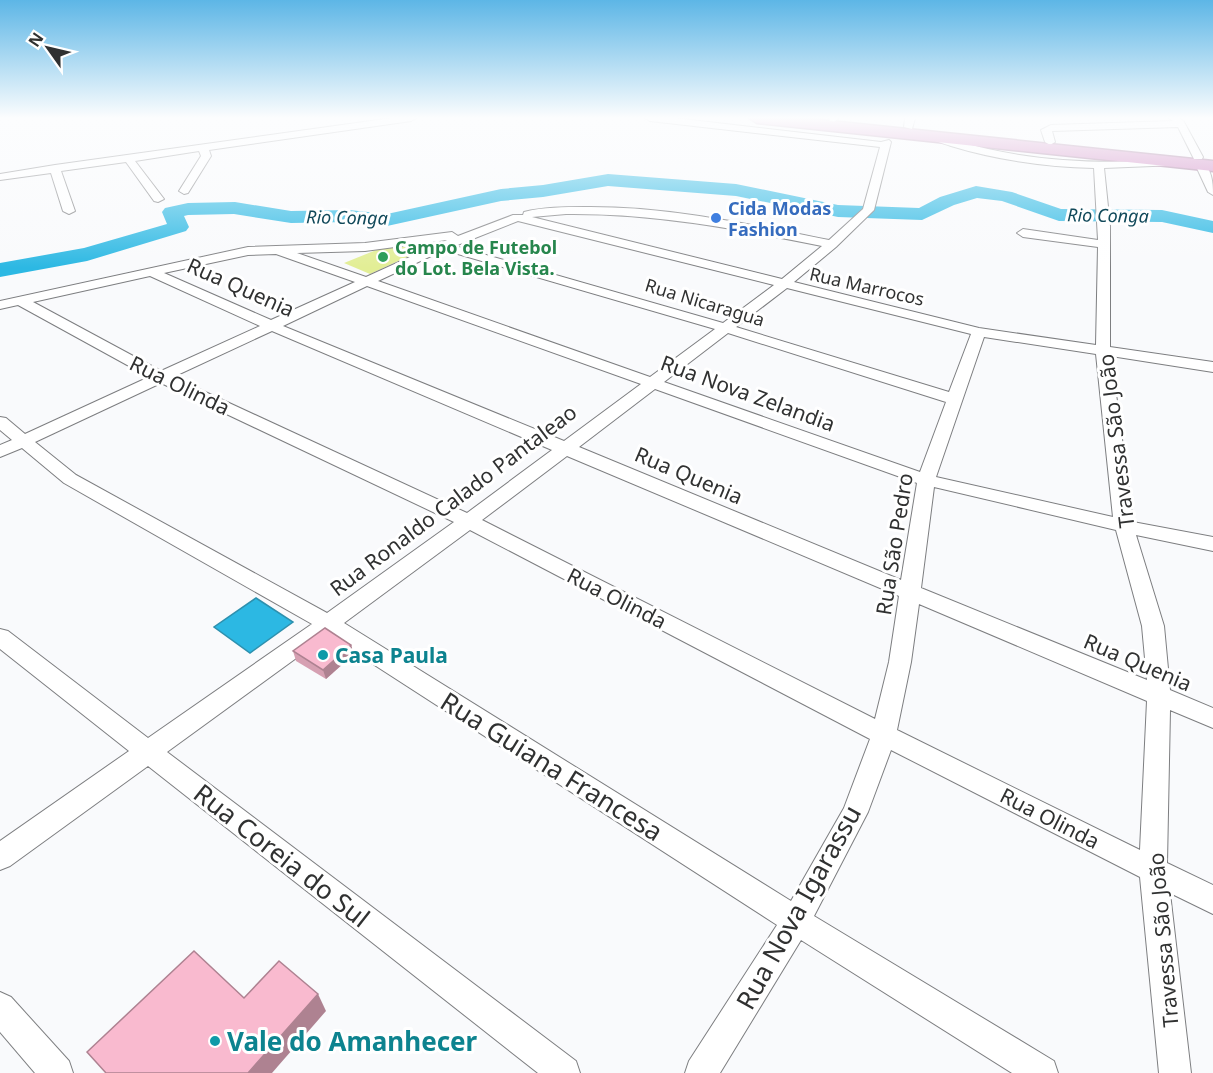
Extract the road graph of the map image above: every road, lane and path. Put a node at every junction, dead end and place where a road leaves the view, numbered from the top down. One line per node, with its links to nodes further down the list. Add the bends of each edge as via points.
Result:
1 (54, 168): 7 (street); 11 (street)
2 (135, 168): 10 (street)
3 (199, 168): 8 (street)
4 (879, 168): 15 (street, Rua Ronaldo Calado Pantaleao, via 866,213)
5 (1099, 168): 16 (street, Travessa São João)
6 (1208, 168): 9 (street)
7 (0, 177)
8 (184, 191)
9 (1213, 192)
10 (158, 199)
11 (69, 211)
12 (517, 217): 13 (street, Rua Marrocos); 15 (street, Rua Marrocos, via 540,212 624,212 724,223); 21 (street, Rua Marrocos)
13 (476, 233): 17 (street, Rua Marrocos); 18 (street, via 365,247)
14 (1023, 233): 16 (street)
15 (832, 244): 21 (street, Rua Ronaldo Calado Pantaleao)
16 (1104, 244): 26 (street, Travessa São João)
17 (443, 246): 20 (street, Rua Marrocos); 24 (street, Rua Nicaragua)
18 (277, 250): 19 (street, via 248,251); 20 (street, Rua Nova Zelandia)
19 (149, 271): 22 (street); 23 (street, Rua Quenia)
20 (370, 281): 23 (street, Rua Marrocos); 29 (street, Rua Nova Zelandia)
21 (783, 285): 24 (street, Rua Ronaldo Calado Pantaleao); 25 (street, Rua Marrocos)
22 (9, 303): 28 (street, Rua Olinda)
23 (272, 326): 28 (street, Rua Marrocos); 33 (street, Rua Quenia)
24 (725, 328): 29 (street, Rua Ronaldo Calado Pantaleao); 30 (street, Rua Nicaragua)
25 (979, 332): 26 (street, Rua Marrocos); 30 (street, Rua São Pedro)
26 (1103, 350): 27 (street, Rua Marrocos); 37 (street, Travessa São João)
27 (1213, 367)
28 (162, 378): 32 (street, Rua Marrocos); 36 (street, Rua Olinda)
29 (651, 382): 33 (street, Rua Ronaldo Calado Pantaleao); 35 (street, Rua Nova Zelandia)
30 (954, 399): 35 (street, Rua São Pedro)
31 (0, 422): 32 (street, Rua Guiana Francesa)
32 (24, 441): 34 (street, Rua Marrocos); 40 (street, Rua Guiana Francesa, via 70,479)
33 (565, 447): 36 (street, Rua Ronaldo Calado Pantaleao); 39 (street, Rua Quenia)
34 (0, 452)
35 (926, 480): 37 (street, Rua Nova Zelandia); 39 (street, Rua São Pedro)
36 (468, 521): 40 (street, Rua Ronaldo Calado Pantaleao); 44 (street, Rua Olinda)
37 (1124, 526): 38 (street, Rua Nova Zelandia); 42 (street, Travessa São João, via 1153,626)
38 (1213, 544)
39 (910, 593): 42 (street, Rua Quenia); 44 (street, Rua São Pedro)
40 (327, 623): 45 (street, Rua Ronaldo Calado Pantaleao); 49 (street, Rua Guiana Francesa)
41 (0, 637): 45 (street, Rua Coreia do Sul)
42 (1159, 694): 43 (street, Rua Quenia); 47 (street, Travessa São João)
43 (1213, 718)
44 (884, 735): 47 (street, Rua Olinda); 49 (street, Rua Nova Igarassu, via 855,812)
45 (150, 752): 46 (street, Rua Ronaldo Calado Pantaleao); 52 (street, Rua Coreia do Sul)
46 (0, 857)
47 (1154, 870): 48 (street, Rua Olinda); 55 (street, Travessa São João)
48 (1213, 900)
49 (796, 921): 53 (street, Rua Nova Igarassu); 54 (street, Rua Guiana Francesa)
50 (0, 1008): 51 (street)
51 (57, 1073)
52 (564, 1073)
53 (701, 1073)
54 (1042, 1073)
55 (1175, 1073)

